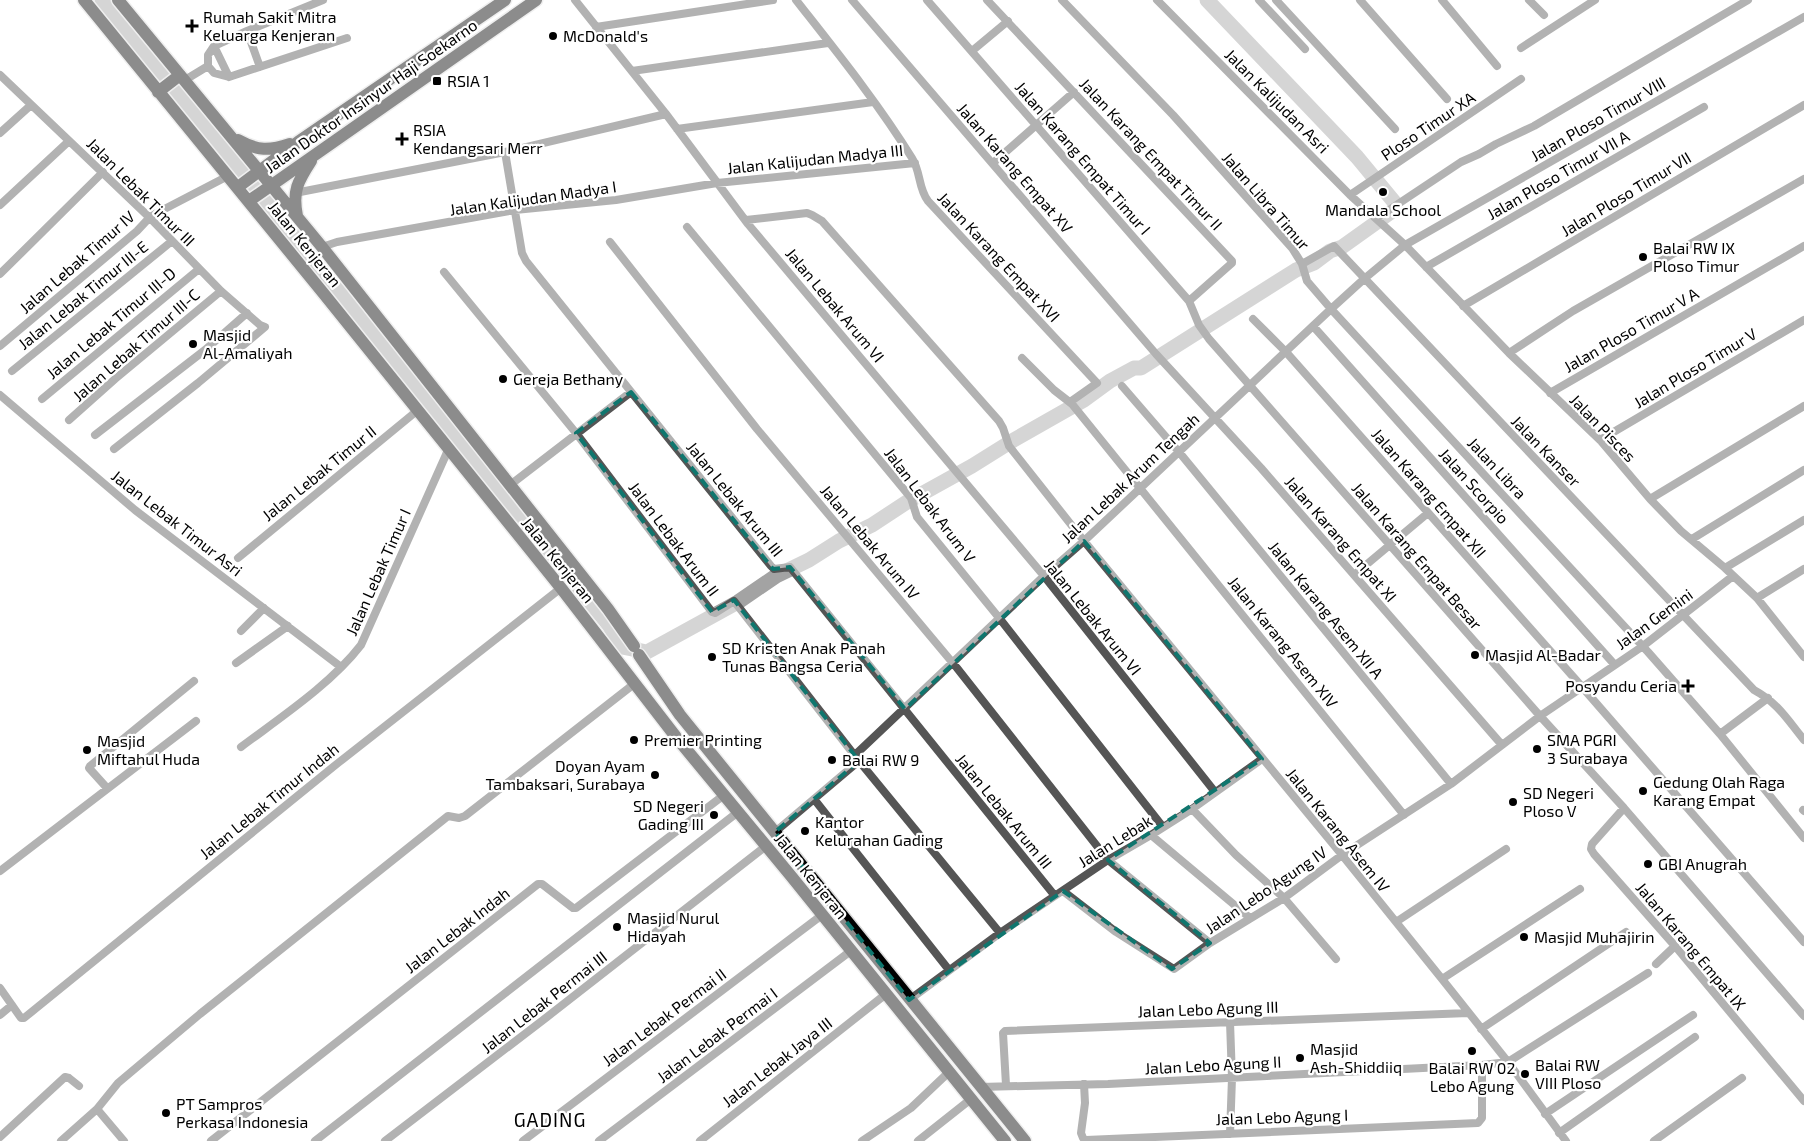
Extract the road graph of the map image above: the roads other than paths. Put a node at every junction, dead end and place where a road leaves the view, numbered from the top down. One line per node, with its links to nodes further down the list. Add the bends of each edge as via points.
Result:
1 (84, 0): 40 (main road, Jalan Kenjeran)
2 (118, 0): 38 (main road, Jalan Kenjeran)
3 (323, 0): 25 (street)
4 (505, 0): 54 (main road, Jalan Doktor Insinyur Haji Soekarno)
5 (536, 0): 56 (main road, Jalan Doktor Insinyur Haji Soekarno)
6 (575, 0): 24 (street, Jalan Lebak Arum VI)
7 (773, 0): 24 (street)
8 (796, 0): 27 (street, Jalan Karang Empat XVI)
9 (852, 0): 58 (street, Jalan Karang Empat XV)
10 (927, 0): 31 (street, Jalan Karang Empat Timur I)
11 (987, 0): 23 (street, Jalan Karang Empat Timur II)
12 (1062, 0): 82 (street, Jalan Libra Timur, via 1173,115 1292,248)
13 (1157, 0): 67 (street, Jalan Kalijudan Asri)
14 (1258, 0): 30 (street)
15 (1276, 0): 50 (street)
16 (1360, 0): 42 (street)
17 (1442, 0): 33 (street)
18 (1529, 0): 21 (street)
19 (1748, 0): 74 (street, via 1534,126 1461,162)
20 (1590, 1): 29 (street)
21 (1544, 14)
22 (1804, 17): 78 (street, Jalan Ploso Timur VIII)
23 (1008, 21): 31 (street); 41 (street, Jalan Karang Empat Timur II)
24 (596, 27): 35 (street, Jalan Lebak Arum VI)
25 (247, 31): 28 (street); 34 (street)
26 (347, 38): 34 (street)
27 (828, 42): 35 (street); 43 (street, Jalan Karang Empat XVI)
28 (214, 46): 32 (street, via 208,55); 37 (street)
29 (1521, 48)
30 (1305, 49)
31 (972, 50): 48 (street, Jalan Karang Empat Timur I)
32 (208, 66): 37 (street, via 214,73); 38 (street)
33 (1497, 66)
34 (260, 67): 37 (street)
35 (632, 71): 47 (street, Jalan Lebak Arum VI)
36 (0, 75): 44 (street, Jalan Lebak Timur III)
37 (229, 77)
38 (181, 78): 40 (main road); 52 (main road, Jalan Kenjeran)
39 (1522, 79): 67 (street, Ploso Timur XA)
40 (161, 90): 61 (main road, Jalan Kenjeran)
41 (1074, 92): 48 (street); 88 (street, Jalan Karang Empat Timur II, via 1232,261)
42 (1447, 99)
43 (873, 102): 49 (street); 57 (street, Jalan Karang Empat XVI)
44 (31, 105): 51 (street); 53 (street, Jalan Lebak Timur III)
45 (1804, 105): 89 (street, Jalan Ploso Timur VII)
46 (1704, 107): 81 (street, Jalan Ploso Timur VII A)
47 (666, 114): 49 (street, Jalan Lebak Arum VI); 55 (street)
48 (1037, 125): 58 (street); 88 (street, Jalan Karang Empat Timur I)
49 (677, 129): 63 (street, Jalan Lebak Arum VI)
50 (1395, 129)
51 (0, 133)
52 (231, 136): 54 (main road, via 249,146 267,150); 60 (main road, Jalan Kenjeran)
53 (69, 141): 59 (street, Jalan Lebak Timur III); 69 (street)
54 (298, 142): 60 (main road, Jalan Doktor Insinyur Haji Soekarno)
55 (505, 152): 66 (street); 70 (street, Jalan Lebak Arum III)
56 (317, 153): 65 (main road, Jalan Doktor Insinyur Haji Soekarno); 66 (main road, via 296,184)
57 (915, 163): 63 (street, Jalan Kalijudan Madya III); 108 (street, Jalan Karang Empat XVI, via 921,189 928,201 1097,383)
58 (993, 163): 99 (street, Jalan Karang Empat XV)
59 (102, 172): 72 (street, Jalan Lebak Timur III); 85 (street)
60 (257, 172): 64 (main road, Jalan Doktor Insinyur Haji Soekarno); 65 (main road, Jalan Kenjeran)
61 (228, 176): 64 (main road, Jalan Kenjeran); 72 (street, Jalan Lebak Timur IV)
62 (1804, 179): 98 (street, via 1573,311)
63 (717, 183): 70 (street, Jalan Kalijudan Madya I, via 616,200); 73 (street, Jalan Lebak Arum VI)
64 (239, 186): 68 (main road, Jalan Kenjeran)
65 (270, 187): 68 (main road, Jalan Doktor Insinyur Haji Soekarno); 71 (main road, Jalan Kenjeran)
66 (295, 193): 71 (main road)
67 (1350, 195): 74 (street, Jalan Kalijudan Asri)
68 (251, 200): 110 (main road, Jalan Kenjeran)
69 (0, 205)
70 (515, 210): 80 (street, Jalan Kalijudan Madya I); 104 (street, Jalan Lebak Arum III, via 524,258)
71 (297, 216): 80 (main road, Jalan Kenjeran)
72 (149, 217): 76 (street, Jalan Lebak Timur III); 96 (street, Jalan Lebak Timur IV, via 137,231)
73 (746, 220): 126 (street, via 807,213 822,221 999,421 1008,444); 132 (street, Jalan Lebak Arum VI)
74 (1379, 220): 78 (street, Jalan Pisces)
75 (687, 228): 138 (street, Jalan Lebak Arum V, via 912,499 917,517)
76 (172, 241): 83 (street, Jalan Lebak Timur III); 101 (street, Jalan Lebak Timur III-E)
77 (610, 242): 146 (street, Jalan Lebak Arum IV, via 757,429)
78 (1405, 245): 81 (street, Jalan Pisces); 86 (street, Jalan Lebak Arum Tengah)
79 (1804, 246): 105 (street, Jalan Ploso Timur V A)
80 (322, 247): 120 (main road, Jalan Kenjeran)
81 (1426, 267): 89 (street, Jalan Pisces)
82 (1303, 268): 86 (street, Jalan Kanser, via 1332,246); 90 (street, Jalan Libra Timur, via 1307,281)
83 (199, 269): 87 (street, Jalan Lebak Timur III); 107 (street, Jalan Lebak Timur III-D)
84 (444, 272): 113 (street, Jalan Lebak Arum II)
85 (0, 274)
86 (1364, 279): 90 (street, Jalan Lebak Arum Tengah); 137 (street, Jalan Kanser)
87 (221, 291): 91 (street, Jalan Lebak Timur III); 112 (street, Jalan Lebak Timur III-C)
88 (1188, 301): 95 (street, Jalan Karang Empat Timur I)
89 (1463, 306): 98 (street, Jalan Pisces)
90 (1331, 309): 94 (street, Jalan Lebak Arum Tengah); 142 (street, Jalan Libra)
91 (247, 313): 114 (street, via 205,350); 117 (street, Jalan Lebak Timur III, via 265,327)
92 (1253, 319): 97 (street, Jalan Karang Empat XII)
93 (1804, 320): 115 (street, Jalan Ploso Timur V)
94 (1313, 326): 97 (street, Jalan Lebak Arum Tengah); 147 (street, Jalan Scorpio)
95 (1206, 336): 102 (street, Jalan Karang Empat Besar)
96 (0, 346)
97 (1286, 352): 102 (street, Jalan Lebak Arum Tengah); 123 (street, Jalan Karang Empat XII)
98 (1509, 353): 105 (street, Jalan Pisces)
99 (1159, 356): 111 (street, Jalan Karang Empat XI)
100 (1022, 358): 108 (street)
101 (12, 371)
102 (1249, 385): 111 (street, Jalan Lebak Arum Tengah); 127 (street, Jalan Karang Empat Besar)
103 (1122, 386): 118 (street, Jalan Karang Asem XII A)
104 (631, 392): 113 (street); 153 (street, Jalan Lebak Arum III, via 770,566 792,569)
105 (1550, 393): 115 (street, Jalan Pisces)
106 (0, 395): 136 (street, Jalan Lebak Timur Asri, via 134,510)
107 (42, 399)
108 (1072, 405): 121 (street)
109 (1804, 406): 122 (street)
110 (418, 410): 116 (main road, Jalan Kenjeran); 128 (street, Jalan Lebak Timur II)
111 (1215, 416): 118 (street, Jalan Lebak Arum Tengah); 131 (street, Jalan Karang Empat XI)
112 (69, 420)
113 (576, 433): 120 (street); 160 (street, Jalan Lebak Arum II, via 712,612 734,600)
114 (95, 435)
115 (1600, 440): 122 (street, Jalan Pisces)
116 (449, 448): 134 (main road, Jalan Kenjeran); 148 (street, Jalan Lebak Timur I, via 363,642)
117 (114, 449)
118 (1179, 452): 121 (street, Jalan Lebak Arum Tengah); 162 (street, Jalan Karang Asem XII A)
119 (1804, 470): 125 (street)
120 (510, 485): 172 (main road, Jalan Kenjeran, via 608,609 680,715)
121 (1140, 488): 126 (street, Jalan Lebak Arum Tengah); 170 (street, Jalan Karang Asem XIV)
122 (1650, 499): 125 (street, Jalan Pisces)
123 (1428, 513): 127 (street); 151 (street, Jalan Karang Empat XII)
124 (1804, 520): 129 (street)
125 (1692, 539): 129 (street, Jalan Pisces)
126 (1084, 541): 132 (street, Jalan Lebak Arum Tengah); 161 (street, Jalan Karang Asem IV)
127 (1390, 545): 131 (street); 154 (street, Jalan Karang Empat Besar)
128 (238, 558)
129 (1725, 568): 133 (street, Jalan Pisces)
130 (1804, 569): 135 (street)
131 (1354, 575): 158 (street, Jalan Karang Empat XI)
132 (1044, 576): 138 (street, Jalan Lebak Arum Tengah); 164 (street, Jalan Lebak Arum VI)
133 (1733, 576): 135 (street, Jalan Pisces); 137 (street, Jalan Gemini)
134 (561, 588): 150 (main road, Jalan Kenjeran); 205 (street, Jalan Lebak Timur Indah, via 338,762 24,1018)
135 (1757, 598): 143 (street, Jalan Pisces)
136 (264, 608): 139 (street, Jalan Lebak Timur Asri); 140 (street)
137 (1684, 616): 142 (street, Jalan Gemini); 152 (street, Jalan Kanser, via 1754,690)
138 (1000, 619): 146 (street, Jalan Lebak Arum Tengah); 171 (street, Jalan Lebak Arum V)
139 (288, 626): 145 (street); 148 (street, Jalan Lebak Timur Asri)
140 (241, 631)
141 (1804, 644): 143 (street)
142 (1643, 646): 147 (street, Jalan Gemini); 156 (street, Jalan Libra)
143 (1796, 649): 144 (street, Jalan Pisces)
144 (1804, 657)
145 (236, 663)
146 (952, 663): 153 (street, Jalan Lebak Arum Tengah); 178 (street, Jalan Lebak Arum IV)
147 (1614, 664): 151 (street, Jalan Gemini)
148 (342, 667): 159 (street, Jalan Lebak Timur I)
149 (194, 681): 163 (street, via 90,766)
150 (634, 684): 165 (main road, Jalan Kenjeran); 224 (street, via 465,816 448,816 185,1027 118,1083)
151 (1583, 688): 154 (street, Jalan Gemini); 193 (street, Jalan Karang Empat XII)
152 (1768, 698): 156 (street); 157 (street, Jalan Kanser)
153 (905, 709): 160 (street, Jalan Lebak Arum Tengah); 185 (street, Jalan Lebak Arum III)
154 (1540, 716): 158 (street); 168 (street, Jalan Karang Empat Besar)
155 (196, 721): 163 (street)
156 (1720, 734): 174 (street, Jalan Libra)
157 (1804, 740)
158 (1502, 745): 162 (street)
159 (242, 747)
160 (857, 758): 166 (street, Jalan Lebak Arum Tengah); 192 (street, Jalan Lebak Arum II)
161 (1262, 759): 164 (street, Jalan Lebak); 177 (street, Jalan Karang Asem IV)
162 (1451, 784): 170 (street)
163 (106, 788): 179 (street)
164 (1215, 792): 167 (street, Jalan Lebak)
165 (724, 795): 169 (main road, Jalan Kenjeran); 232 (street, Jalan Lebak Indah, via 576,908 538,884)
166 (814, 799): 172 (street, Jalan Lebak Arum Tengah); 199 (street)
167 (1192, 808): 171 (street, Jalan Lebak); 187 (street, via 1236,855)
168 (1624, 808): 195 (street, Jalan Karang Empat IX, via 1591,848); 209 (street, Jalan Karang Empat Besar)
169 (738, 812): 175 (main road, Jalan Kenjeran); 233 (street)
170 (1404, 815): 177 (street, Jalan Lebo Agung IV)
171 (1163, 827): 173 (street, Jalan Lebak)
172 (776, 832): 180 (main road, Jalan Kenjeran)
173 (1151, 835): 178 (street, Jalan Lebak); 189 (street)
174 (1804, 838)
175 (766, 846): 181 (main road, Jalan Kenjeran); 234 (street, Jalan Lebak Permai III)
176 (1506, 849): 190 (street)
177 (1342, 855): 187 (street, Jalan Lebo Agung IV); 190 (street, Jalan Karang Asem IV)
178 (1108, 860): 184 (street, Jalan Lebak); 194 (street, Jalan Lebak Arum IV)
179 (0, 871)
180 (807, 872): 181 (main road); 182 (main road, Jalan Kenjeran)
181 (796, 882): 186 (main road, Jalan Kenjeran)
182 (820, 888): 186 (main road); 204 (main road, Jalan Kenjeran)
183 (1580, 889): 201 (street)
184 (1062, 891): 185 (street, Jalan Lebak); 194 (street, Jalan Lebo Agung IV, via 1169,968 1176,968)
185 (1055, 896): 192 (street, Jalan Lebak)
186 (808, 897): 188 (main road, Jalan Kenjeran)
187 (1284, 898): 189 (street, Jalan Lebo Agung IV); 197 (street)
188 (822, 915): 196 (main road, Jalan Kenjeran); 235 (street, Jalan Lebak Permai II)
189 (1250, 918): 194 (street, Jalan Lebo Agung IV)
190 (1396, 922): 201 (street, Jalan Karang Asem IV)
191 (1626, 932): 211 (street)
192 (1000, 933): 199 (street, Jalan Lebak)
193 (1804, 942)
194 (1210, 944)
195 (1675, 946): 198 (street); 223 (street, Jalan Karang Empat IX)
196 (852, 950): 203 (main road, Jalan Kenjeran); 236 (street, Jalan Lebak Permai I)
197 (1336, 959)
198 (1656, 964)
199 (949, 970): 204 (street, Jalan Lebak)
200 (1648, 973): 213 (street)
201 (1442, 979): 206 (street, Jalan Karang Asem IV)
202 (0, 988): 205 (street)
203 (886, 994): 215 (main road, Jalan Kenjeran); 237 (street, Jalan Lebak Jaya III)
204 (909, 1000): 221 (main road, Jalan Kenjeran)
205 (12, 1004): 208 (street)
206 (1468, 1012): 210 (street, Jalan Lebo Agung III); 211 (street, Jalan Karang Asem IV)
207 (1693, 1014): 225 (street)
208 (0, 1015)
209 (1804, 1016)
210 (1230, 1022): 216 (street); 219 (street, Jalan Lebo Agung III, via 1005,1030)
211 (1481, 1029): 213 (street, Jalan Karang Asem IV)
212 (1695, 1037): 226 (street)
213 (1508, 1062): 214 (street, Jalan Lebo Agung II); 225 (street, Jalan Karang Asem IV)
214 (1482, 1065): 216 (street, Jalan Lebo Agung II); 227 (street, Jalan Lebo Agung I, via 1482,1118 1478,1123)
215 (950, 1072): 222 (main road, Jalan Kenjeran); 238 (street, via 911,1108)
216 (1232, 1078): 218 (street, Jalan Lebo Agung II); 227 (street)
217 (1742, 1078): 243 (street)
218 (1084, 1084): 219 (street, Jalan Lebo Agung II); 229 (street, Jalan Lebo Agung I, via 1085,1103 1080,1133 1086,1140)
219 (1006, 1085): 221 (street, Jalan Lebo Agung II)
220 (79, 1086): 228 (street, via 65,1077)
221 (980, 1086): 241 (main road, Jalan Kenjeran)
222 (972, 1099): 239 (street); 240 (main road, Jalan Kenjeran)
223 (1804, 1101)
224 (97, 1109): 230 (street); 231 (street)
225 (1545, 1114): 226 (street, Jalan Karang Asem IV)
226 (1559, 1133): 242 (street, Jalan Karang Asem IV)
227 (1230, 1134): 229 (street, Jalan Lebo Agung I)
228 (0, 1137)
229 (1214, 1137)
230 (61, 1141)
231 (124, 1141)
232 (211, 1141)
233 (315, 1141)
234 (385, 1141)
235 (522, 1141)
236 (599, 1141)
237 (700, 1141)
238 (862, 1141)
239 (918, 1141)
240 (1005, 1141)
241 (1025, 1141)
242 (1566, 1141)
243 (1654, 1141)

